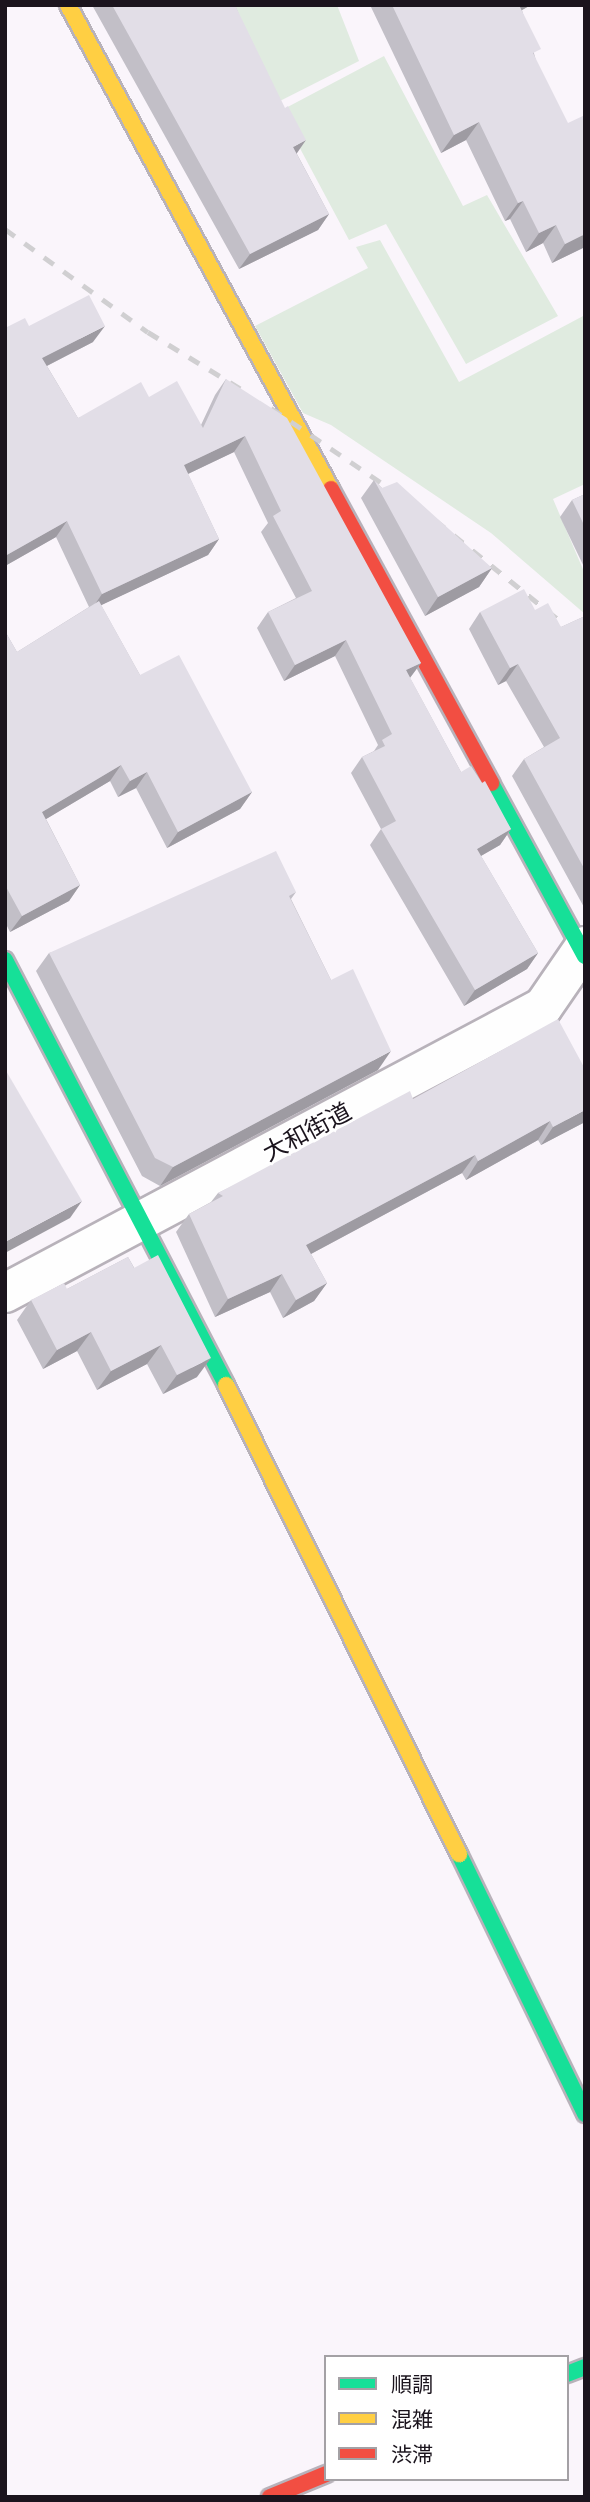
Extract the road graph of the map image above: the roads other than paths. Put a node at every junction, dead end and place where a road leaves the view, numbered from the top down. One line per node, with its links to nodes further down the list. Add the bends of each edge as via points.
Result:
1 (68, 5): 2 (main road)
2 (583, 950): 4 (street, 大和街道, via 543,1007)
3 (5, 960): 4 (main road)
4 (139, 1221): 5 (street, 大和街道); 6 (main road, via 293,1514)
5 (5, 1293)
6 (585, 2114)
7 (324, 2475): 8 (main road)
8 (270, 2497)

